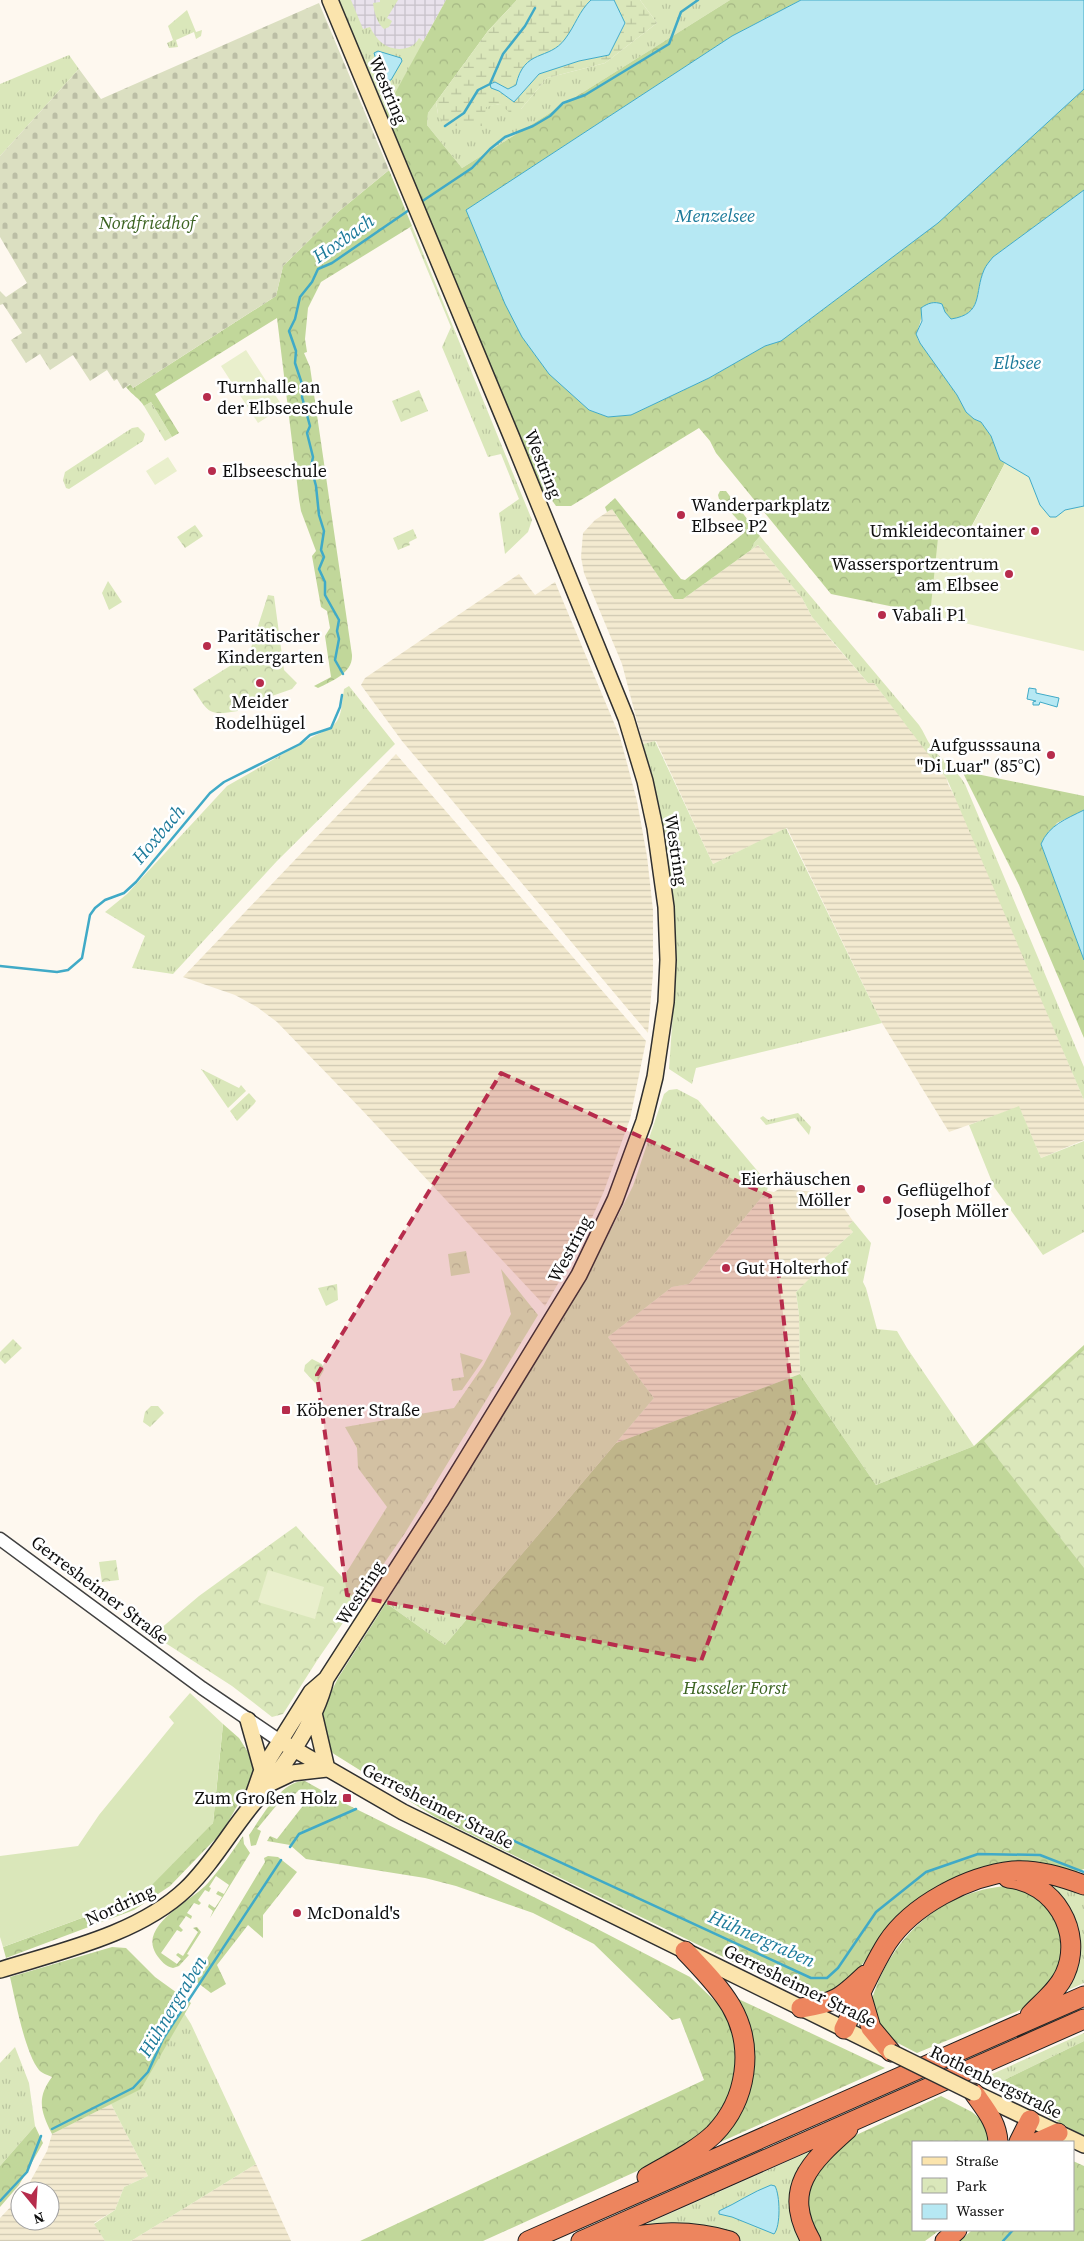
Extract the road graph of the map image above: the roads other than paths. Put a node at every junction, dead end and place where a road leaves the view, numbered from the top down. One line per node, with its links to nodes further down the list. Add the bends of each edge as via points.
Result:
1 (330, 0): 3 (main road, Westring, via 626,718 645,781 662,871 668,941 666,1002 655,1077 644,1121 616,1200 579,1275 440,1502)
2 (0, 1539): 5 (street, Gerresheimer Straße)
3 (326, 1679): 4 (main road, Westring); 6 (main road, Westring, via 311,1692)
4 (314, 1713): 7 (main road, Westring); 8 (main road)
5 (248, 1720): 6 (street, Gerresheimer Straße); 9 (main road)
6 (280, 1741): 7 (main road, Gerresheimer Straße); 9 (main road, Nordring)
7 (293, 1749): 8 (main road, Gerresheimer Straße); 10 (main road, Nordring)
8 (326, 1769): 10 (main road, via 302,1770); 14 (main road, Gerresheimer Straße, via 403,1812)
9 (262, 1770): 11 (main road, Nordring)
10 (269, 1784): 11 (main road, Nordring)
11 (248, 1810): 16 (main road, Nordring, via 201,1873 161,1909 130,1926)
12 (987, 1876): 13 (highway, via 1014,1871 1032,1872 1056,1875); 15 (highway, via 957,1887 918,1912 888,1942); 21 (highway, via 1015,1879 1041,1889 1054,1900 1068,1924 1070,1958 1065,1974 1056,1989)
13 (1084, 1885)
14 (685, 1951): 19 (main road, Gerresheimer Straße); 32 (highway, via 723,1994 737,2018 745,2047 739,2095 715,2133 701,2145)
15 (874, 1968): 17 (highway); 19 (highway, via 838,1999)
16 (0, 1970)
17 (861, 1994): 22 (highway); 23 (highway, via 871,2028)
18 (1084, 1996): 21 (highway)
19 (801, 2008): 22 (main road, Gerresheimer Straße)
20 (1084, 2019): 25 (highway)
21 (1020, 2024): 32 (highway)
22 (844, 2029): 23 (main road, Gerresheimer Straße)
23 (891, 2052): 24 (main road, Rothenbergstraße, bridge)
24 (974, 2093): 26 (main road, Rothenbergstraße); 28 (highway, via 992,2118)
25 (862, 2117): 35 (highway); 38 (highway, via 809,2167 802,2181 799,2216)
26 (1030, 2120): 27 (main road, Rothenbergstraße); 29 (highway)
27 (1058, 2133): 30 (highway); 31 (main road, Rothenbergstraße)
28 (998, 2141)
29 (1020, 2141)
30 (1040, 2141)
31 (1084, 2145)
32 (562, 2226): 34 (highway)
33 (956, 2231): 39 (highway)
34 (528, 2241)
35 (581, 2241)
36 (613, 2241): 37 (highway, via 660,2232 690,2232)
37 (730, 2241)
38 (811, 2241)
39 (946, 2241)

